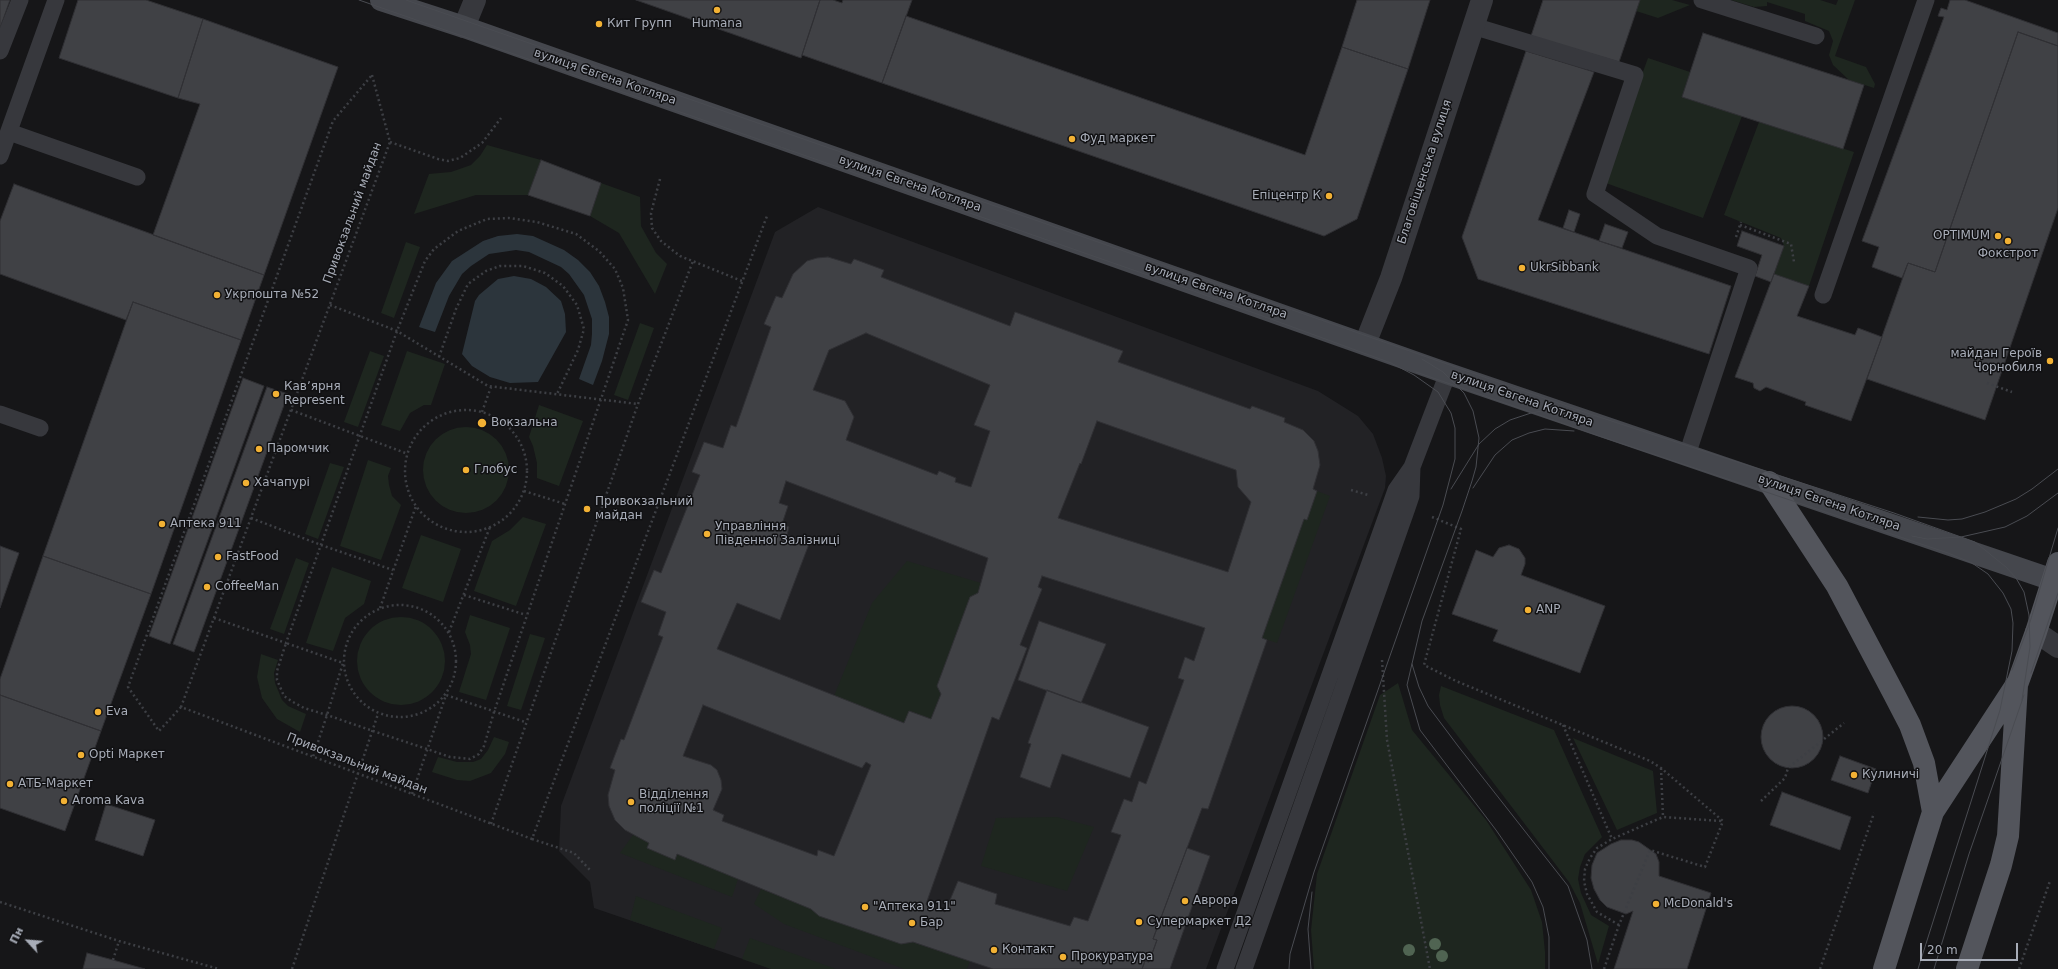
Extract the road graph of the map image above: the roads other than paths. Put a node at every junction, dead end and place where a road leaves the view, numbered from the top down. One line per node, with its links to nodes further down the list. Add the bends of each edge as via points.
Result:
1 (20, 0): 11 (lane)
2 (56, 0): 12 (lane)
3 (381, 0): 9 (main road, вулиця Євгена Котляра)
4 (475, 0): 9 (street)
5 (1482, 0): 8 (street, Благовіщенська вулиця)
6 (1702, 0): 10 (lane)
7 (1926, 0): 15 (lane)
8 (1473, 26): 16 (street, Благовіщенська вулиця, via 1391,278); 20 (lane, via 1635,75 1595,194 1657,236 1748,268)
9 (464, 27): 16 (main road, вулиця Євгена Котляра)
10 (1816, 36)
11 (0, 51)
12 (9, 132): 13 (lane); 14 (lane)
13 (0, 156)
14 (137, 177)
15 (1823, 295)
16 (1365, 344): 17 (main road, вулиця Євгена Котляра)
17 (1448, 373): 20 (main road, вулиця Євгена Котляра); 21 (lane)
18 (0, 414): 19 (lane)
19 (40, 428)
20 (1687, 455): 22 (main road, вулиця Євгена Котляра)
21 (1412, 467): 28 (lane, via 1396,490); 29 (lane, via 1411,496 1407,508)
22 (1769, 482): 23 (main road, вулиця Євгена Котляра); 27 (main road, via 1837,586 1910,725 1924,763)
23 (2055, 571): 24 (main road)
24 (2036, 632): 25 (street); 26 (main road)
25 (2058, 647)
26 (2018, 682): 27 (main road); 31 (main road, via 2008,836)
27 (1933, 812): 30 (main road)
28 (1225, 969)
29 (1244, 969)
30 (1884, 969)
31 (1967, 969)

